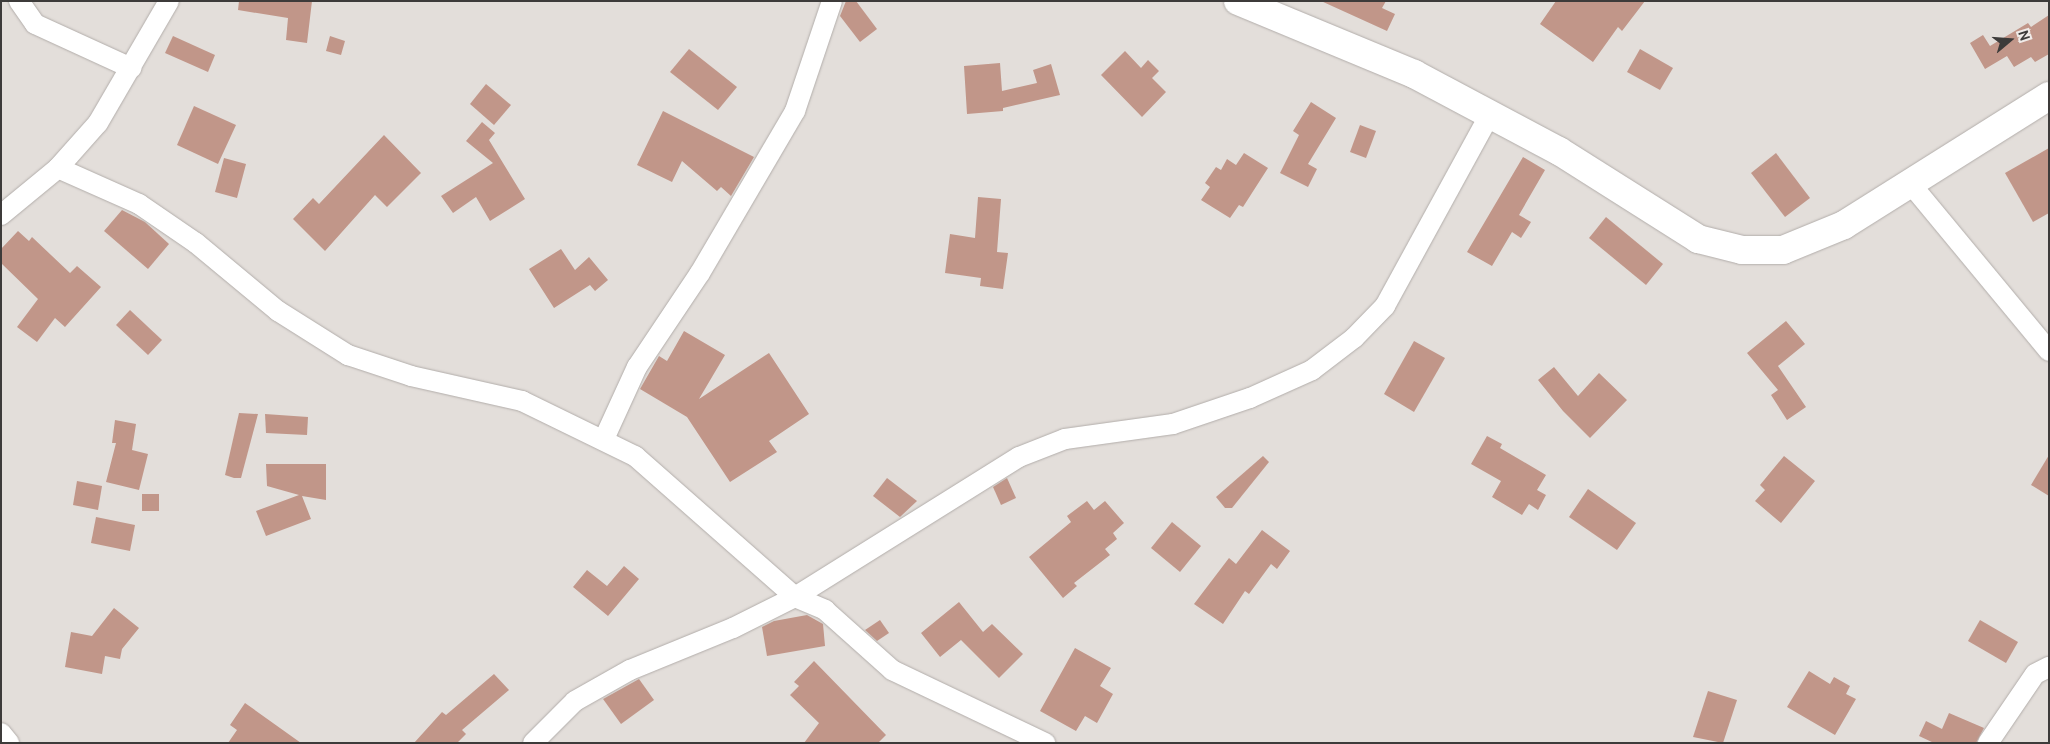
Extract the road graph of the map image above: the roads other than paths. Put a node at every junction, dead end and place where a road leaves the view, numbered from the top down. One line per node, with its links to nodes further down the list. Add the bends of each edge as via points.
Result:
1 (19, 1): 5 (street, via 35,24)
2 (169, 1): 5 (street)
3 (832, 1): 12 (street, via 795,111 700,273 637,367)
4 (1250, 4): 7 (main road, via 1414,74)
5 (131, 68): 8 (street, via 98,123)
6 (2049, 96): 9 (main road)
7 (1490, 114): 9 (main road, via 1559,151 1698,239 1742,250 1783,250 1816,238 1844,225); 13 (street, via 1385,306 1354,338 1312,370 1250,398 1173,424 1065,439 1019,457)
8 (58, 168): 10 (street); 12 (street, via 139,204 196,243 278,311 348,355 412,376 522,401)
9 (1910, 183): 11 (street)
10 (1, 215)
11 (2049, 351)
12 (604, 439): 13 (street, via 635,456)
13 (795, 597): 17 (street, via 733,628 630,670 575,701); 18 (street, via 825,610 892,670)
14 (2049, 667): 19 (street, via 2034,674)
15 (1, 733): 16 (street)
16 (9, 743)
17 (533, 743)
18 (1045, 743)
19 (1988, 743)

